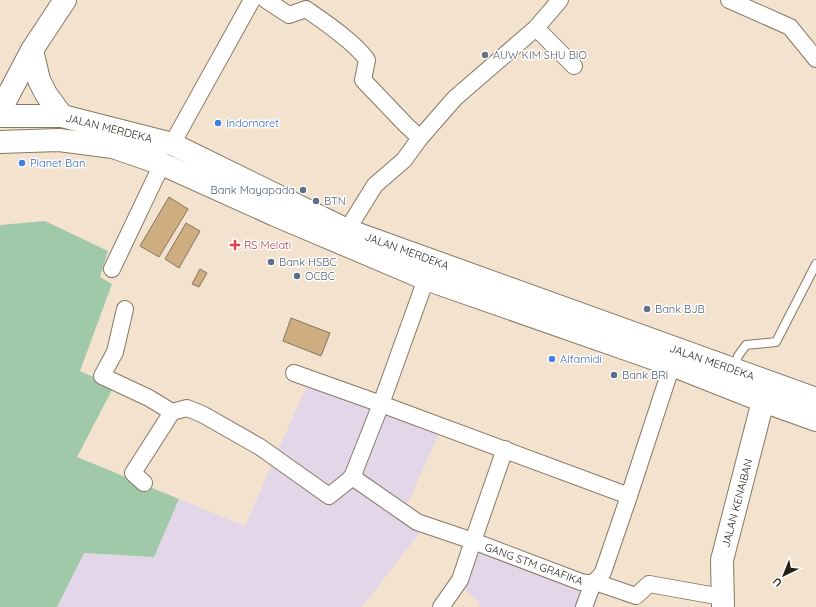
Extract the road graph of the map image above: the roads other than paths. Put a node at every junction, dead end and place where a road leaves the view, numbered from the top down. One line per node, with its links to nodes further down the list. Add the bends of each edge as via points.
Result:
1 (65, 0): 7 (main road)
2 (252, 0): 15 (street)
3 (266, 0): 13 (street, via 289,15 306,9 362,52 367,60 363,80)
4 (729, 0): 8 (street, via 790,27)
5 (552, 3): 6 (street)
6 (536, 28): 9 (street); 13 (street, via 455,98)
7 (32, 50): 10 (main road); 12 (main road, via 39,80)
8 (816, 59)
9 (574, 66)
10 (0, 113)
11 (0, 116): 12 (main road, JALAN MERDEKA)
12 (62, 116): 15 (main road, JALAN MERDEKA)
13 (420, 138): 18 (street, via 404,160 375,185)
14 (0, 142): 16 (main road, JALAN MERDEKA, via 59,140 113,147)
15 (172, 144): 17 (main road, JALAN MERDEKA)
16 (162, 164): 17 (main road, JALAN MERDEKA); 20 (street)
17 (279, 207): 18 (main road, JALAN MERDEKA); 21 (main road, JALAN MERDEKA)
18 (347, 230): 23 (main road, JALAN MERDEKA)
19 (816, 264): 25 (lane, via 776,342 746,345 738,356)
20 (112, 269)
21 (426, 279): 23 (main road, JALAN MERDEKA); 29 (street)
22 (125, 309): 30 (street, via 115,352 102,376)
23 (562, 316): 24 (main road, JALAN MERDEKA); 25 (main road, JALAN MERDEKA)
24 (672, 365): 28 (main road, JALAN MERDEKA); 35 (street)
25 (734, 369): 27 (main road, JALAN MERDEKA)
26 (294, 373): 29 (street)
27 (816, 399)
28 (763, 401): 31 (main road, JALAN MERDEKA); 38 (main road, JALAN KENAIBAN, via 722,560)
29 (381, 404): 32 (street); 33 (street)
30 (172, 412): 33 (street, via 187,408 202,414 260,446 329,496); 34 (street, via 133,473)
31 (816, 420)
32 (505, 449): 35 (street); 36 (street)
33 (353, 474): 36 (street, GANG STM GRAFIKA, via 358,481 417,522)
34 (144, 483)
35 (629, 496): 37 (street, via 603,572)
36 (473, 541): 37 (street, GANG STM GRAFIKA, via 581,582); 39 (street, via 460,580)
37 (594, 582): 38 (street, GANG STM GRAFIKA, via 636,596 649,584); 40 (street)
38 (723, 602)
39 (441, 607)
40 (584, 607)

